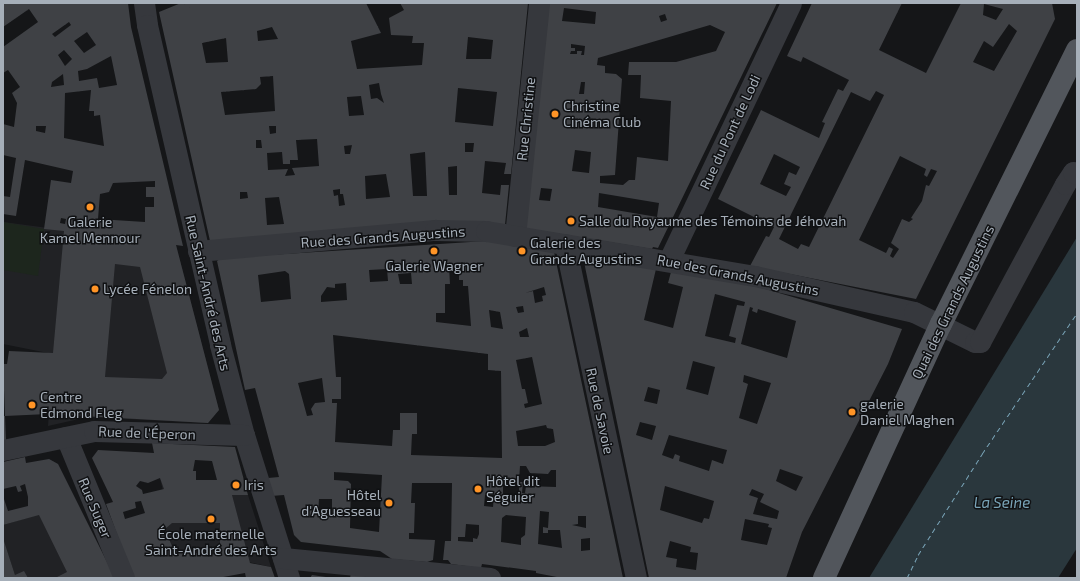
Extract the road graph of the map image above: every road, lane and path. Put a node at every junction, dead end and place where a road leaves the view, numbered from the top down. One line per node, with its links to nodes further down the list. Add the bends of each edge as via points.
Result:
1 (145, 3): 8 (street, Rue Saint-André des Arts, via 147,25)
2 (539, 3): 6 (street, Rue Christine)
3 (791, 3): 9 (street, Rue du Pont de Lodi)
4 (1077, 50): 10 (main road, Quai des Grands Augustins)
5 (1077, 174): 10 (street, Rue des Grands Augustins, via 1073,172 1065,184 983,340 975,342)
6 (514, 236): 7 (street, Rue des Grands Augustins); 8 (street, Rue des Grands Augustins, via 486,231 435,230)
7 (565, 244): 9 (street, Rue des Grands Augustins); 18 (street, Rue de Savoie)
8 (198, 251): 11 (street, Rue Saint-André des Arts)
9 (669, 260): 10 (street, Rue des Grands Augustins, via 755,276 914,312)
10 (941, 324): 19 (main road, Quai des Grands Augustins)
11 (244, 435): 12 (street, Rue de l'Éperon, via 94,431); 14 (street, Rue Saint-André des Arts)
12 (66, 437): 13 (street, Rue de l'Éperon); 15 (street, Rue Suger)
13 (3, 450)
14 (283, 558): 16 (street, Rue Saint-André des Arts); 17 (street)
15 (124, 578)
16 (288, 578)
17 (490, 578)
18 (636, 578)
19 (824, 578)

